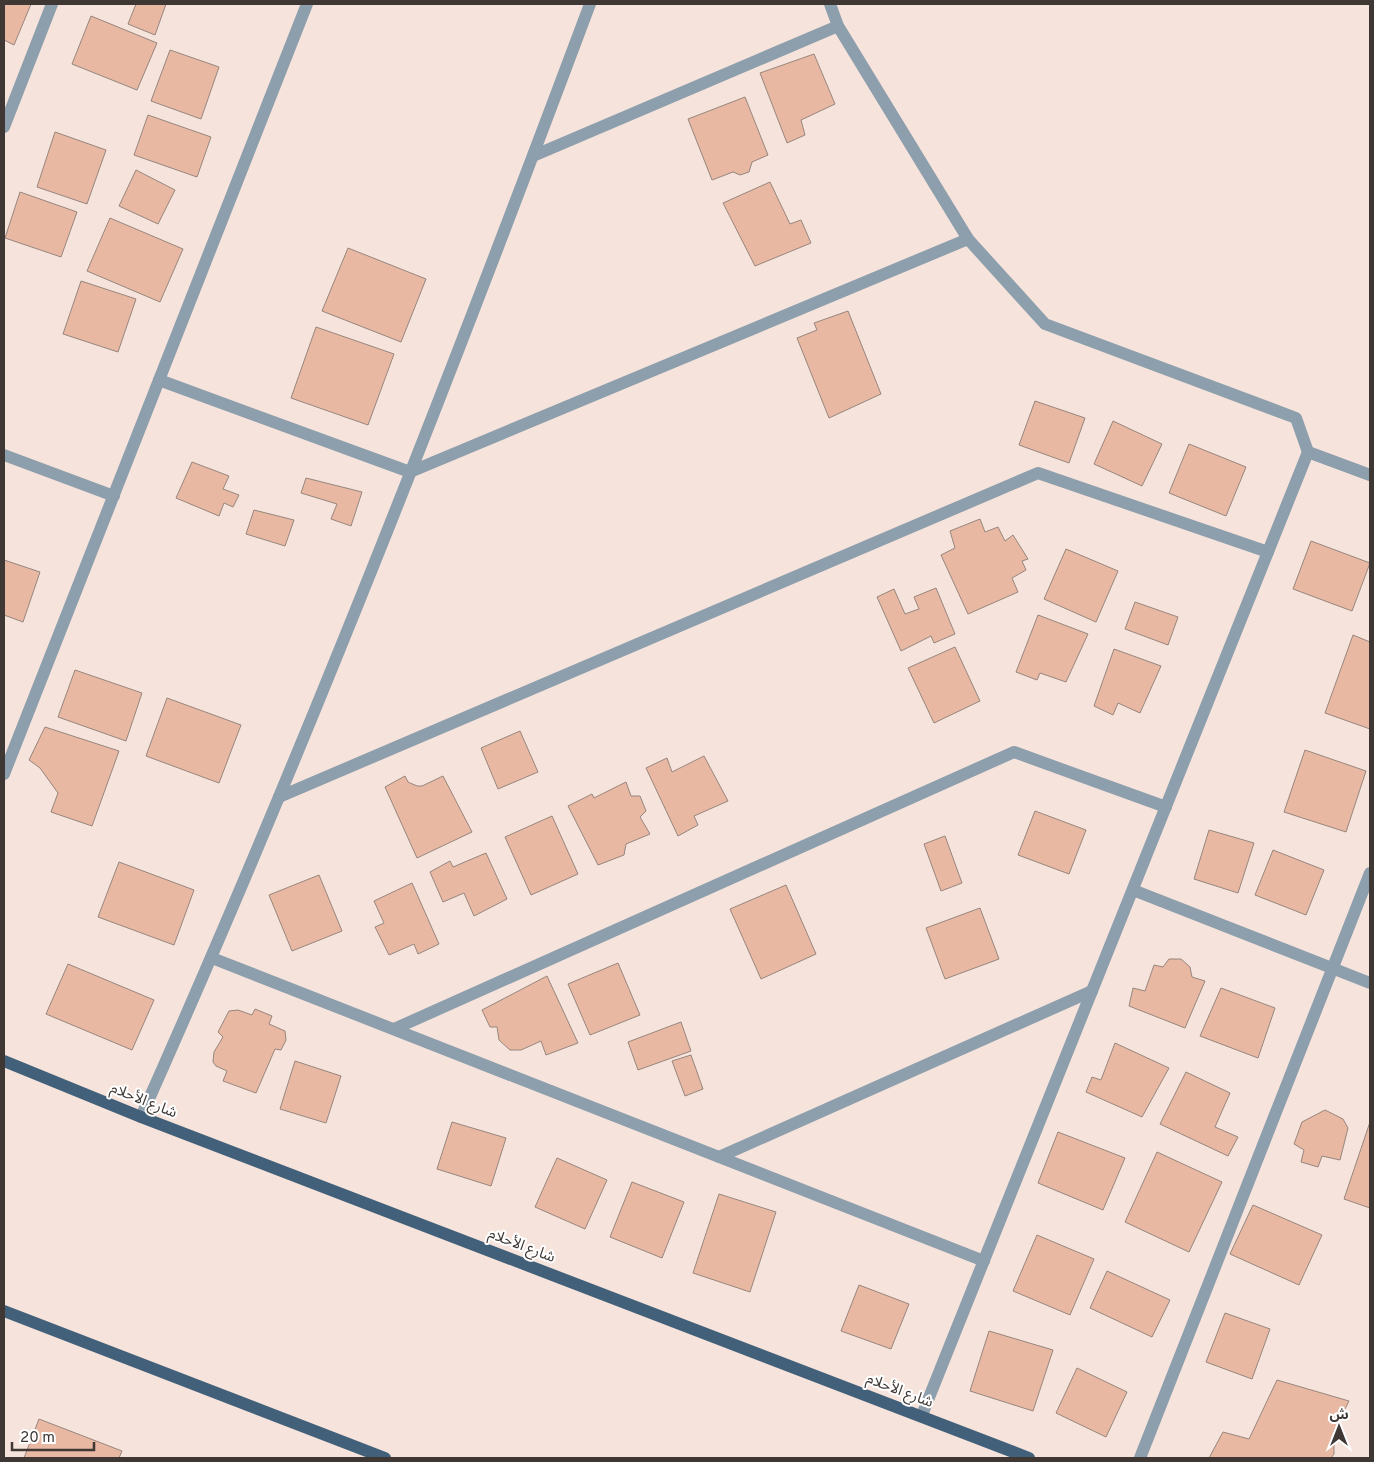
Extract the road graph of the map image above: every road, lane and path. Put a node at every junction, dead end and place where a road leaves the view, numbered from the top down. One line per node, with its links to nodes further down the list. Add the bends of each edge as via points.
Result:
1 (52, 4): 6 (street)
2 (307, 4): 9 (street)
3 (590, 4): 7 (street)
4 (830, 4): 5 (street)
5 (838, 26): 7 (street); 8 (street)
6 (4, 127)
7 (533, 156): 12 (street)
8 (968, 239): 10 (street, via 1045,324 1296,418); 12 (street)
9 (159, 380): 12 (street); 14 (street)
10 (1308, 452): 13 (street); 15 (street)
11 (4, 455): 14 (street)
12 (410, 472): 17 (street)
13 (1370, 475)
14 (114, 496): 16 (street)
15 (1268, 552): 17 (street, via 1038,473); 18 (street)
16 (4, 774)
17 (279, 797): 21 (street)
18 (1166, 807): 20 (street); 25 (street, via 1014,752)
19 (1370, 873): 22 (street)
20 (1133, 890): 22 (street); 24 (street)
21 (212, 958): 25 (street); 27 (street)
22 (1333, 968): 23 (street); 34 (street)
23 (1370, 983)
24 (1092, 991): 28 (street); 29 (street)
25 (394, 1029): 28 (street)
26 (4, 1061): 27 (main road, شارع الأحلام)
27 (141, 1117): 31 (main road, شارع الأحلام)
28 (719, 1157): 29 (street)
29 (984, 1261): 31 (street)
30 (4, 1311): 32 (main road)
31 (922, 1415): 33 (main road, شارع الأحلام)
32 (385, 1458)
33 (1030, 1458)
34 (1140, 1458)

